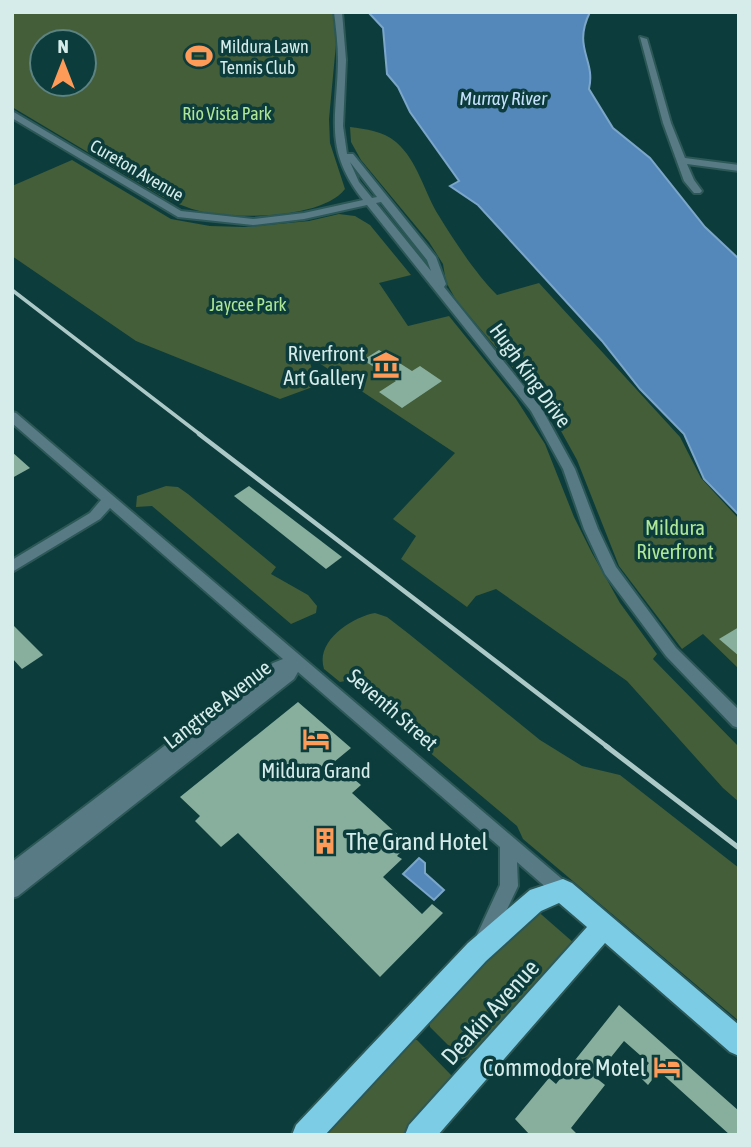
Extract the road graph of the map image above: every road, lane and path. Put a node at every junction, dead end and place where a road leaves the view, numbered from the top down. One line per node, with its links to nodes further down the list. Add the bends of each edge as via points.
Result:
1 (338, 12): 4 (street, Hugh King Drive, via 342,64)
2 (643, 40): 5 (street)
3 (12, 114): 10 (street, Cureton Avenue, via 178,214 253,222)
4 (337, 134): 7 (street, Hugh King Drive, via 343,163); 9 (street, Hugh King Drive)
5 (683, 161): 6 (street); 8 (street)
6 (739, 168)
7 (354, 182): 9 (street, Hugh King Drive); 10 (street, via 348,197)
8 (697, 191)
9 (376, 200): 10 (street, Cureton Avenue); 11 (street, Hugh King Drive); 12 (street, Hugh King Drive, via 432,259)
10 (327, 210): 11 (street, via 363,213)
11 (387, 222): 12 (street, Hugh King Drive)
12 (446, 297): 18 (street, Hugh King Drive, via 536,409 569,470 610,570 671,652)
13 (12, 416): 14 (street, Seventh Street)
14 (109, 500): 15 (street); 16 (street, via 95,516); 17 (street, Seventh Street)
15 (12, 556)
16 (12, 567)
17 (295, 661): 19 (street, Seventh Street); 20 (street, Langtree Avenue, via 278,667); 21 (street, Langtree Avenue, via 289,674)
18 (739, 721)
19 (508, 844): 22 (street, Seventh Street); 24 (street, Deakin Avenue, via 508,892)
20 (12, 873)
21 (12, 890)
22 (563, 891): 23 (highway, Seventh Street); 24 (highway, Deakin Avenue, via 538,897)
23 (604, 926): 25 (highway, Seventh Street); 27 (highway, Deakin Avenue)
24 (477, 952): 26 (highway, Deakin Avenue)
25 (739, 1042)
26 (306, 1135)
27 (419, 1135)

